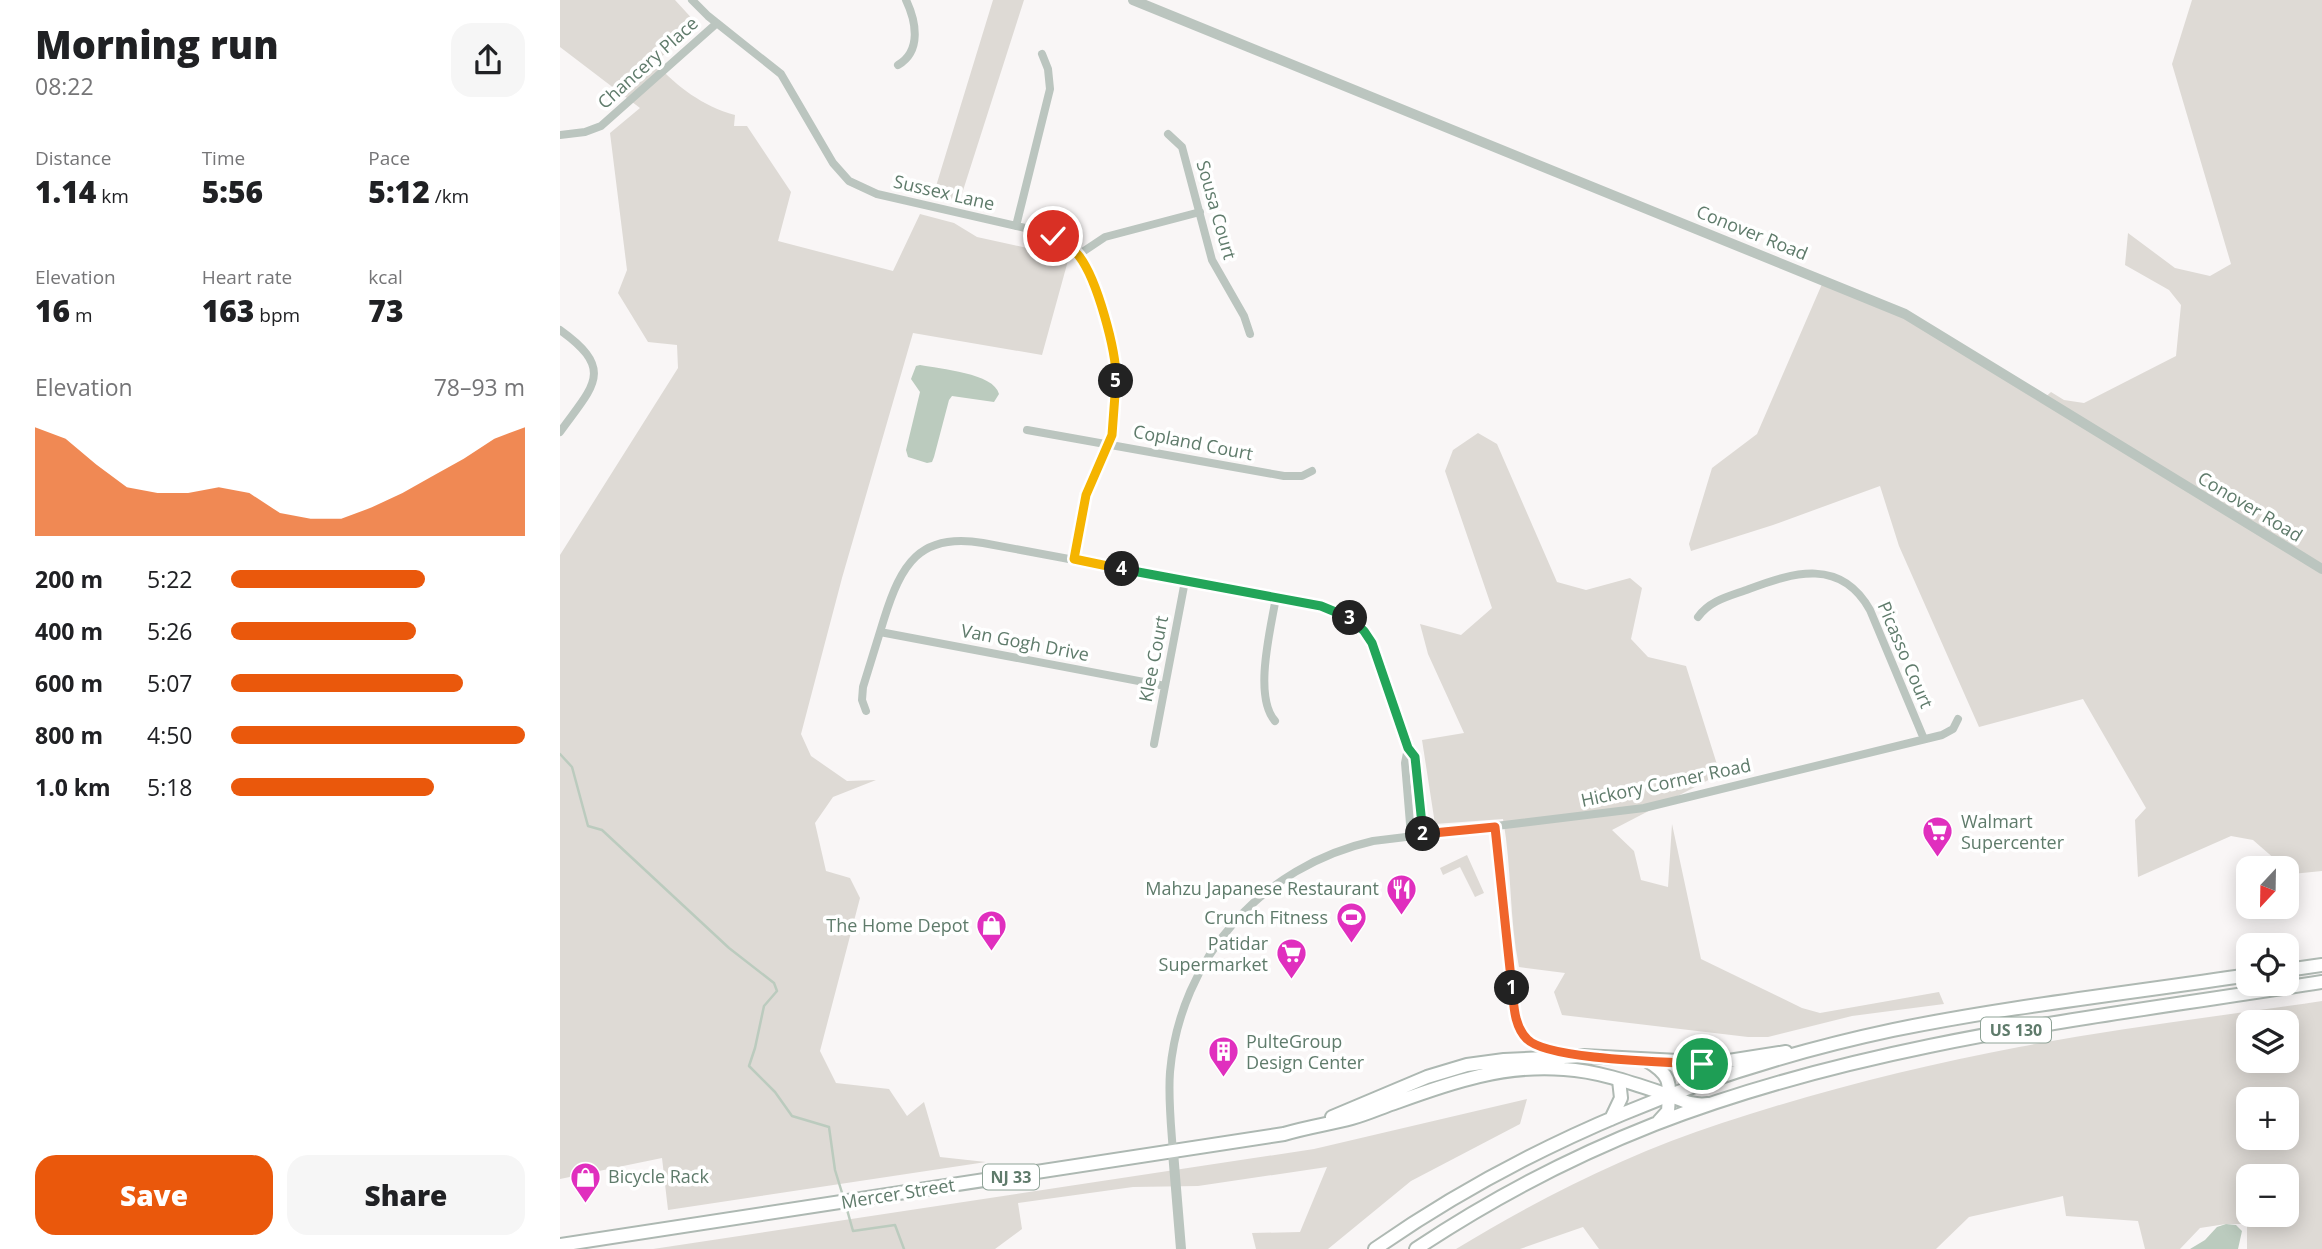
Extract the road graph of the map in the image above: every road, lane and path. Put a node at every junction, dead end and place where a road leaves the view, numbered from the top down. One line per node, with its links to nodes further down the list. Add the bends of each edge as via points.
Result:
1 (692, 0): 4 (street, Sussex Lane)
2 (906, 0): 6 (street, via 914,17 915,38 907,58)
3 (1133, 0): 19 (street, Conover Road, via 1905,314)
4 (717, 23): 8 (street, Chancery Place, via 601,125); 10 (street, Sussex Lane, via 781,74 833,163 849,181 877,194)
5 (1042, 54): 10 (street, via 1050,89)
6 (898, 65)
7 (1168, 134): 9 (street, Sousa Court, via 1182,147)
8 (560, 135)
9 (1199, 212): 11 (street, via 1105,237); 13 (street, Sousa Court, via 1215,267)
10 (1016, 226): 11 (street, Sussex Lane, via 1048,234)
11 (1078, 255): 16 (street, Sussex Lane, via 1115,351 1115,412)
12 (560, 330): 15 (street, via 587,351 594,371 591,388)
13 (1250, 334)
14 (1027, 430): 16 (street, Copland Court)
15 (560, 432)
16 (1109, 444): 17 (street, Copland Court, via 1284,476); 18 (street, Sussex Lane, via 1086,495)
17 (1312, 471)
18 (1074, 559): 20 (street); 23 (street, via 966,540 937,544 913,558 901,573)
19 (2322, 569)
20 (1185, 581): 21 (street); 24 (street, Klee Court)
21 (1276, 597): 27 (street, via 1266,666 1266,704); 30 (street, via 1339,612 1364,631 1387,682)
22 (1698, 617): 28 (street, Picasso Court, via 1715,601 1792,574 1816,573 1837,579 1856,592 1870,610)
23 (880, 632): 24 (street, Van Gogh Drive); 25 (street, via 862,693)
24 (1165, 686): 29 (street, Klee Court)
25 (866, 711)
26 (1958, 719): 28 (street, Hickory Corner Road, via 1953,729)
27 (1275, 721)
28 (1924, 739): 31 (street, Hickory Corner Road, via 1644,808)
29 (1154, 744)
30 (1408, 748): 32 (street, via 1416,761); 33 (street, via 1405,763)
31 (1495, 827): 32 (street, Hickory Corner Road); 41 (street, via 1519,1029 1531,1044 1544,1050)
32 (1423, 834): 33 (street, Hickory Corner Road)
33 (1411, 836): 49 (street, Hickory Corner Road, via 1352,846 1312,861 1256,899 1225,931 1193,985 1176,1038 1170,1074)
34 (2322, 965): 35 (main road)
35 (2299, 968)
36 (2236, 977): 38 (main road, US 130)
37 (2322, 982): 39 (main road, US 130)
38 (2178, 986): 39 (street); 40 (main road, US 130, via 1969,1016)
39 (2180, 1004): 45 (main road, US 130, via 2007,1032 1857,1063)
40 (1831, 1045): 42 (main road, Mercer Street / NJ 33, via 1716,1063); 44 (main road, US 130)
41 (1584, 1056): 42 (main road, Mercer Street / NJ 33); 47 (main road, Mercer Street / NJ 33, via 1467,1065)
42 (1646, 1060): 44 (main road, via 1667,1077)
43 (1619, 1080): 44 (main road, Mercer Street / NJ 33); 46 (main road, via 1621,1098); 47 (main road, Mercer Street / NJ 33, via 1563,1069 1499,1071 1352,1118)
44 (1669, 1096): 45 (main road, Mercer Street / NJ 33, via 1698,1105); 46 (main road, US 130); 48 (main road, via 1668,1111)
45 (1715, 1104): 48 (main road, US 130)
46 (1611, 1119): 52 (main road, US 130, via 1478,1183)
47 (1317, 1124): 49 (main road, Mercer Street / NJ 33)
48 (1656, 1124): 53 (main road, US 130, via 1520,1186)
49 (1173, 1152): 50 (main road, Mercer Street / NJ 33); 51 (street, Hickory Corner Road)
50 (560, 1245)
51 (1181, 1249)
52 (1376, 1249)
53 (1416, 1249)

